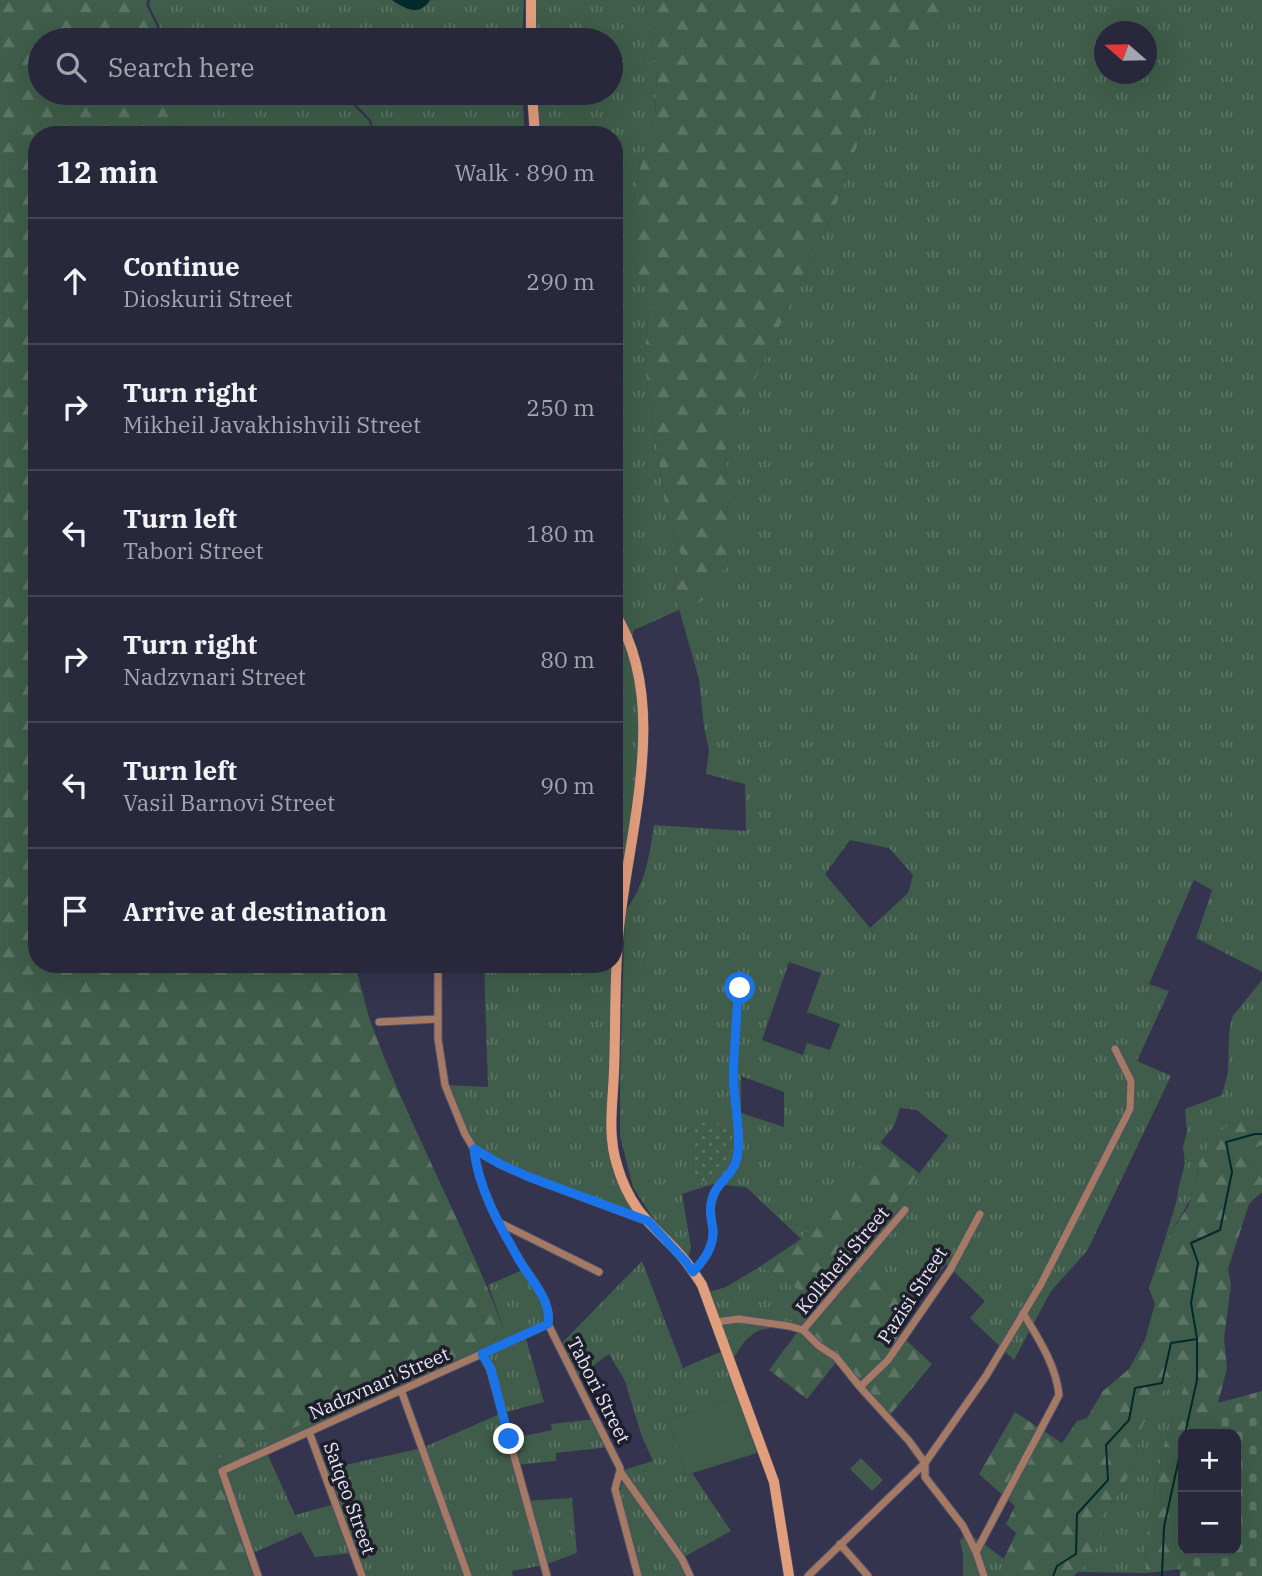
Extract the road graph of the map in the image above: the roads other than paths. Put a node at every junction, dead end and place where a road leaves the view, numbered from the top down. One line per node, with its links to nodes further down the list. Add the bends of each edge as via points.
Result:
1 (531, 0): 2 (main road)
2 (531, 28)
3 (533, 105): 4 (main road)
4 (534, 126)
5 (623, 628): 6 (main road, via 635,657 644,732)
6 (623, 901)
7 (438, 973): 10 (street, Tabori Street)
8 (616, 973): 16 (main road, via 612,1147 632,1199)
9 (740, 988): 19 (street, via 733,1053 737,1160 716,1187 711,1201 712,1245)
10 (438, 1019): 11 (street); 13 (street, Tabori Street, via 445,1085)
11 (379, 1021)
12 (1115, 1049): 20 (street, via 1131,1081 1130,1109)
13 (474, 1149): 16 (street, via 529,1177); 17 (street, Tabori Street, via 478,1175)
14 (905, 1210): 23 (street, Kolkheti Street)
15 (980, 1214): 25 (street, Pazisi Street, via 950,1270 888,1360)
16 (648, 1221): 19 (main road)
17 (500, 1223): 18 (street); 22 (street, Tabori Street, via 545,1301)
18 (598, 1272)
19 (693, 1272): 21 (main road)
20 (1023, 1313): 28 (street); 31 (street, via 1042,1344 1059,1395)
21 (716, 1322): 23 (street, via 739,1319); 38 (main road, via 774,1482)
22 (548, 1324): 24 (street, Nadzvnari Street); 29 (street, Tabori Street)
23 (803, 1330): 25 (street, via 836,1357)
24 (482, 1354): 26 (street, Nadzvnari Street); 35 (street, via 491,1369)
25 (860, 1387): 28 (street)
26 (401, 1390): 27 (street, Nadzvnari Street); 34 (street)
27 (309, 1432): 32 (street, Nadzvnari Street, via 222,1471); 33 (street, Satqeo Street)
28 (925, 1464): 30 (street); 31 (street, via 925,1477 963,1526)
29 (620, 1471): 36 (street, Tabori Street, via 615,1489); 37 (street)
30 (840, 1544): 39 (street); 40 (street)
31 (976, 1552): 41 (street)
32 (258, 1576)
33 (362, 1576)
34 (468, 1576)
35 (547, 1576)
36 (638, 1576)
37 (690, 1576)
38 (789, 1576)
39 (808, 1576)
40 (868, 1576)
41 (984, 1576)

